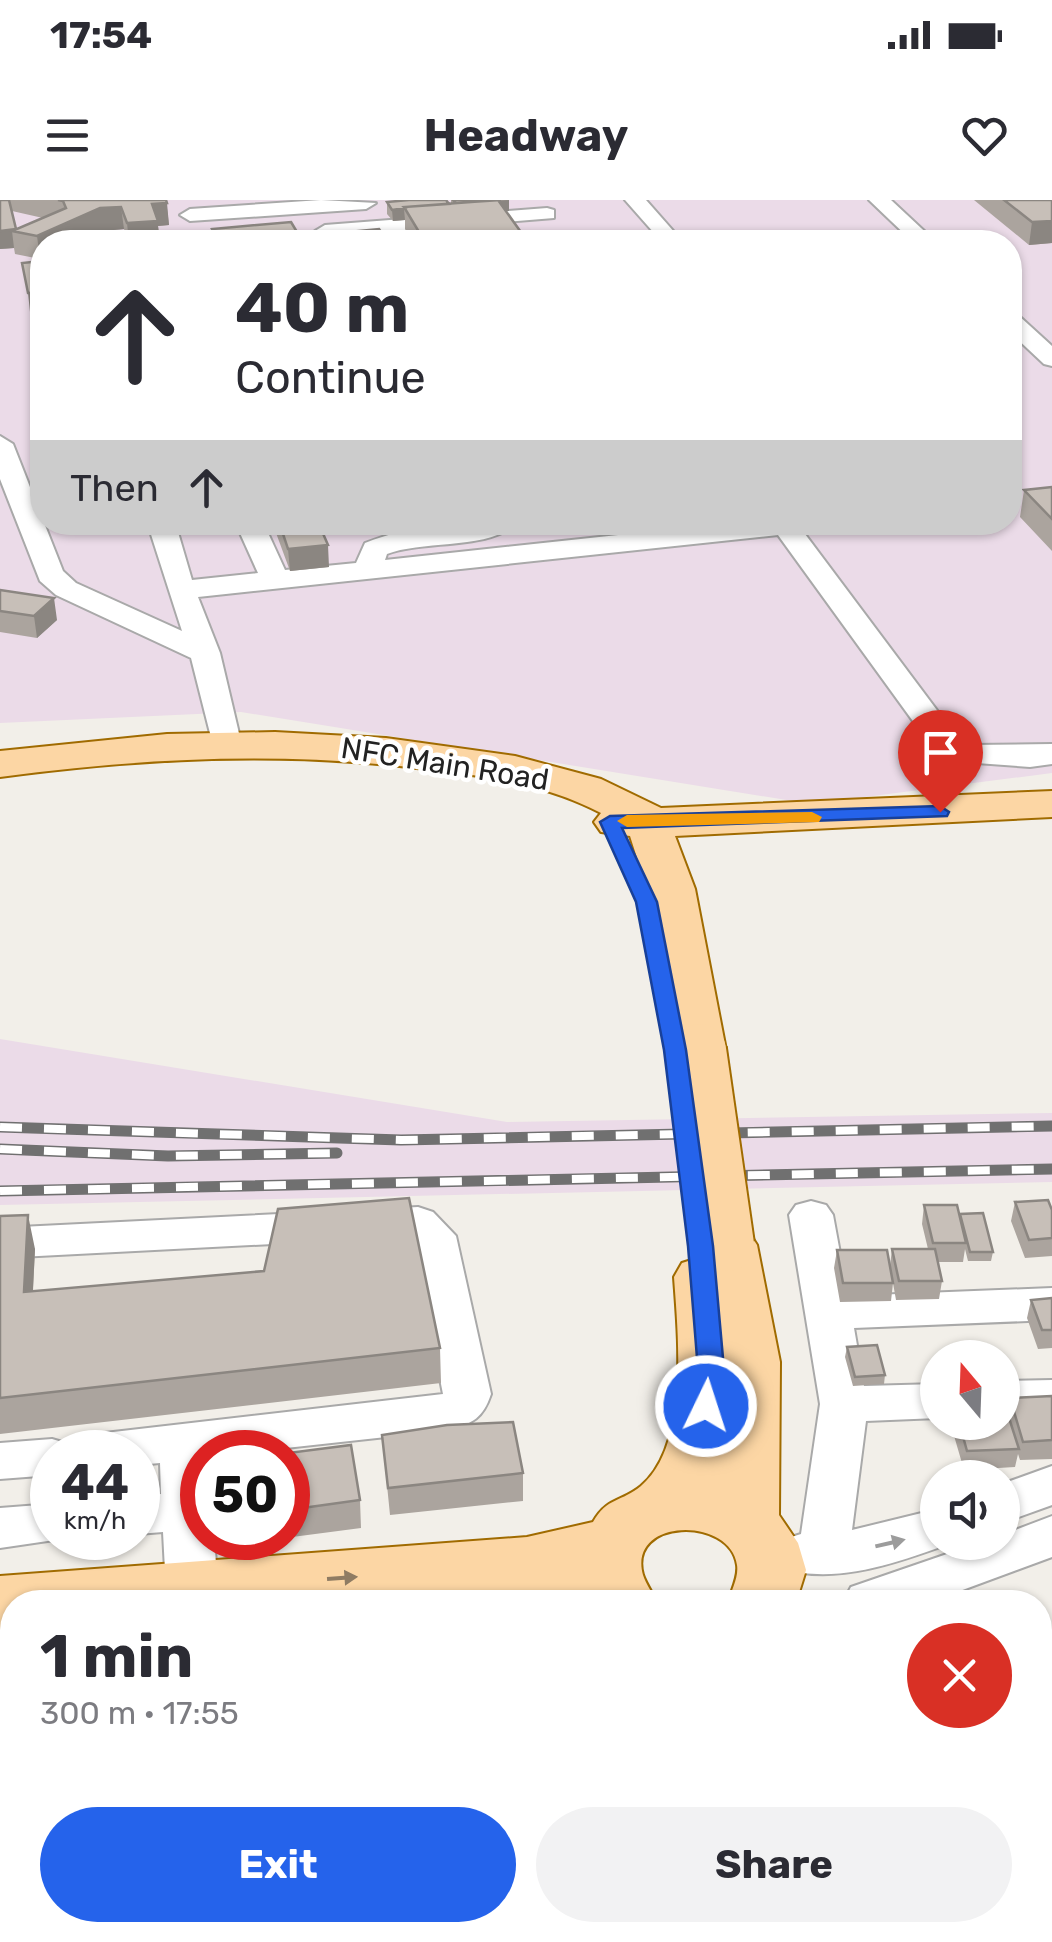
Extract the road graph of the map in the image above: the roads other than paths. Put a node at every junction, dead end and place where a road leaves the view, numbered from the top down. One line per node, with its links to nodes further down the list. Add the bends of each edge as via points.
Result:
1 (635, 200): 8 (street)
2 (879, 200): 9 (street)
3 (387, 201): 4 (street)
4 (354, 202): 5 (street)
5 (186, 208)
6 (547, 214): 7 (street)
7 (420, 230)
8 (661, 230)
9 (913, 230)
10 (1022, 331): 11 (street)
11 (1052, 359)
12 (0, 444): 13 (street)
13 (30, 523)
14 (35, 535): 23 (street, via 50,575 66,590)
15 (165, 535): 22 (street)
16 (255, 535): 21 (street)
17 (412, 535): 20 (street, via 375,549 370,563)
18 (689, 535): 20 (street)
19 (792, 535): 25 (street, via 934,728 961,754)
20 (376, 571): 21 (street)
21 (276, 580): 22 (street)
22 (182, 590): 23 (street)
23 (205, 653): 24 (street)
24 (225, 742): 26 (main road, NFC Main Road, via 110,748); 30 (main road, NFC Main Road, via 380,749 534,773 584,788)
25 (1052, 754)
26 (0, 764)
27 (0, 777): 30 (main road, NFC Main Road, via 146,757 355,761 464,773 564,796)
28 (1052, 804): 30 (main road)
29 (1052, 818): 31 (main road, via 810,829 733,844)
30 (629, 821): 31 (main road)
31 (652, 874): 34 (main road, via 646,902 687,1050)
32 (811, 1214): 36 (street)
33 (0, 1243): 41 (street, via 418,1222 429,1228 466,1394 463,1406)
34 (714, 1245): 50 (main road, via 749,1362 743,1494); 52 (main road, via 706,1406 695,1454)
35 (1052, 1304): 36 (street)
36 (828, 1313): 40 (street)
37 (1052, 1397): 38 (street)
38 (1020, 1398)
39 (920, 1401): 40 (street)
40 (844, 1404): 50 (street)
41 (300, 1430)
42 (30, 1459): 43 (street)
43 (0, 1462)
44 (1052, 1486): 45 (street)
45 (1020, 1498)
46 (30, 1525): 47 (street)
47 (0, 1528)
48 (920, 1535): 50 (street, one-way to 48)
49 (1052, 1536): 56 (street)
50 (776, 1558): 52 (main road, via 730,1512 705,1505)
51 (196, 1560): 53 (street)
52 (628, 1562): 54 (main road, one-way to 52, via 527,1564); 55 (main road)
53 (201, 1590)
54 (236, 1590)
55 (546, 1590)
56 (905, 1590)

